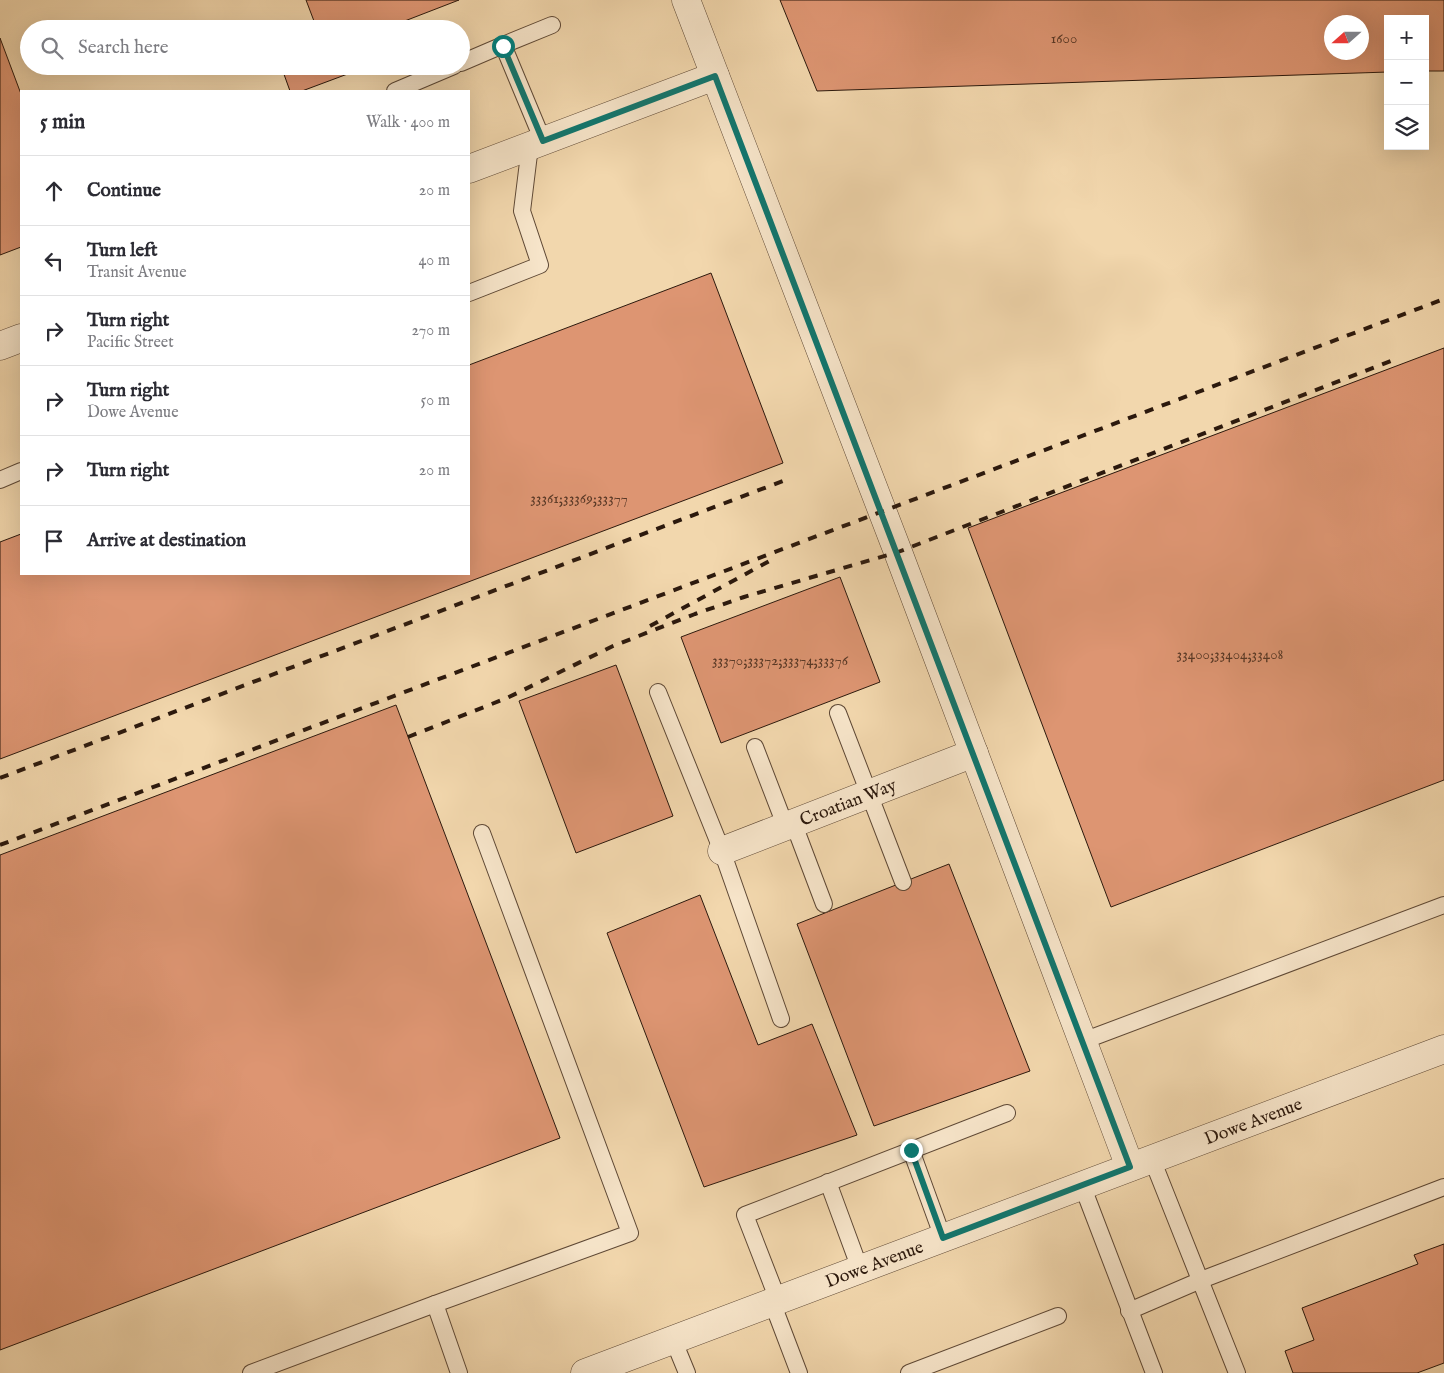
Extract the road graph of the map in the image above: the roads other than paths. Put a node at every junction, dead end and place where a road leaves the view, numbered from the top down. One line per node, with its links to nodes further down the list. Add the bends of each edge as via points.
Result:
1 (686, 0): 6 (street)
2 (552, 25): 3 (lane)
3 (503, 46): 4 (lane); 8 (lane)
4 (470, 59)
5 (433, 75): 7 (lane)
6 (715, 76): 8 (street); 18 (street)
7 (397, 90)
8 (536, 143): 9 (street); 10 (lane, via 522,211 540,265)
9 (470, 169)
10 (470, 293)
11 (20, 338): 12 (street)
12 (0, 346)
13 (20, 471): 14 (lane)
14 (0, 480)
15 (658, 692): 22 (lane)
16 (838, 713): 19 (lane)
17 (756, 747): 20 (lane)
18 (974, 753): 19 (street, Croatian Way); 27 (street)
19 (870, 793): 20 (street, Croatian Way); 23 (lane)
20 (789, 824): 22 (street, Croatian Way); 24 (lane)
21 (482, 833): 39 (lane, via 630,1233)
22 (722, 852): 26 (lane)
23 (903, 882)
24 (824, 904)
25 (1444, 905): 27 (lane)
26 (781, 1019)
27 (1083, 1041): 31 (street)
28 (1444, 1049): 31 (street, Dowe Avenue)
29 (1007, 1113): 30 (lane)
30 (911, 1150): 32 (lane); 35 (lane)
31 (1141, 1163): 33 (street, Dowe Avenue); 37 (lane)
32 (828, 1182): 36 (lane); 38 (lane, via 744,1215)
33 (1082, 1185): 35 (street, Dowe Avenue); 40 (lane)
34 (1444, 1187): 37 (lane)
35 (943, 1238): 36 (street, Dowe Avenue)
36 (860, 1269): 38 (street, Dowe Avenue)
37 (1201, 1280): 40 (lane); 50 (lane)
38 (775, 1301): 42 (street, Dowe Avenue); 47 (lane)
39 (435, 1304): 43 (lane); 44 (lane)
40 (1129, 1311): 49 (lane)
41 (1058, 1316): 48 (lane)
42 (674, 1340): 45 (street, Dowe Avenue); 46 (lane)
43 (251, 1373)
44 (459, 1373)
45 (585, 1373)
46 (687, 1373)
47 (799, 1373)
48 (909, 1373)
49 (1154, 1373)
50 (1237, 1373)

